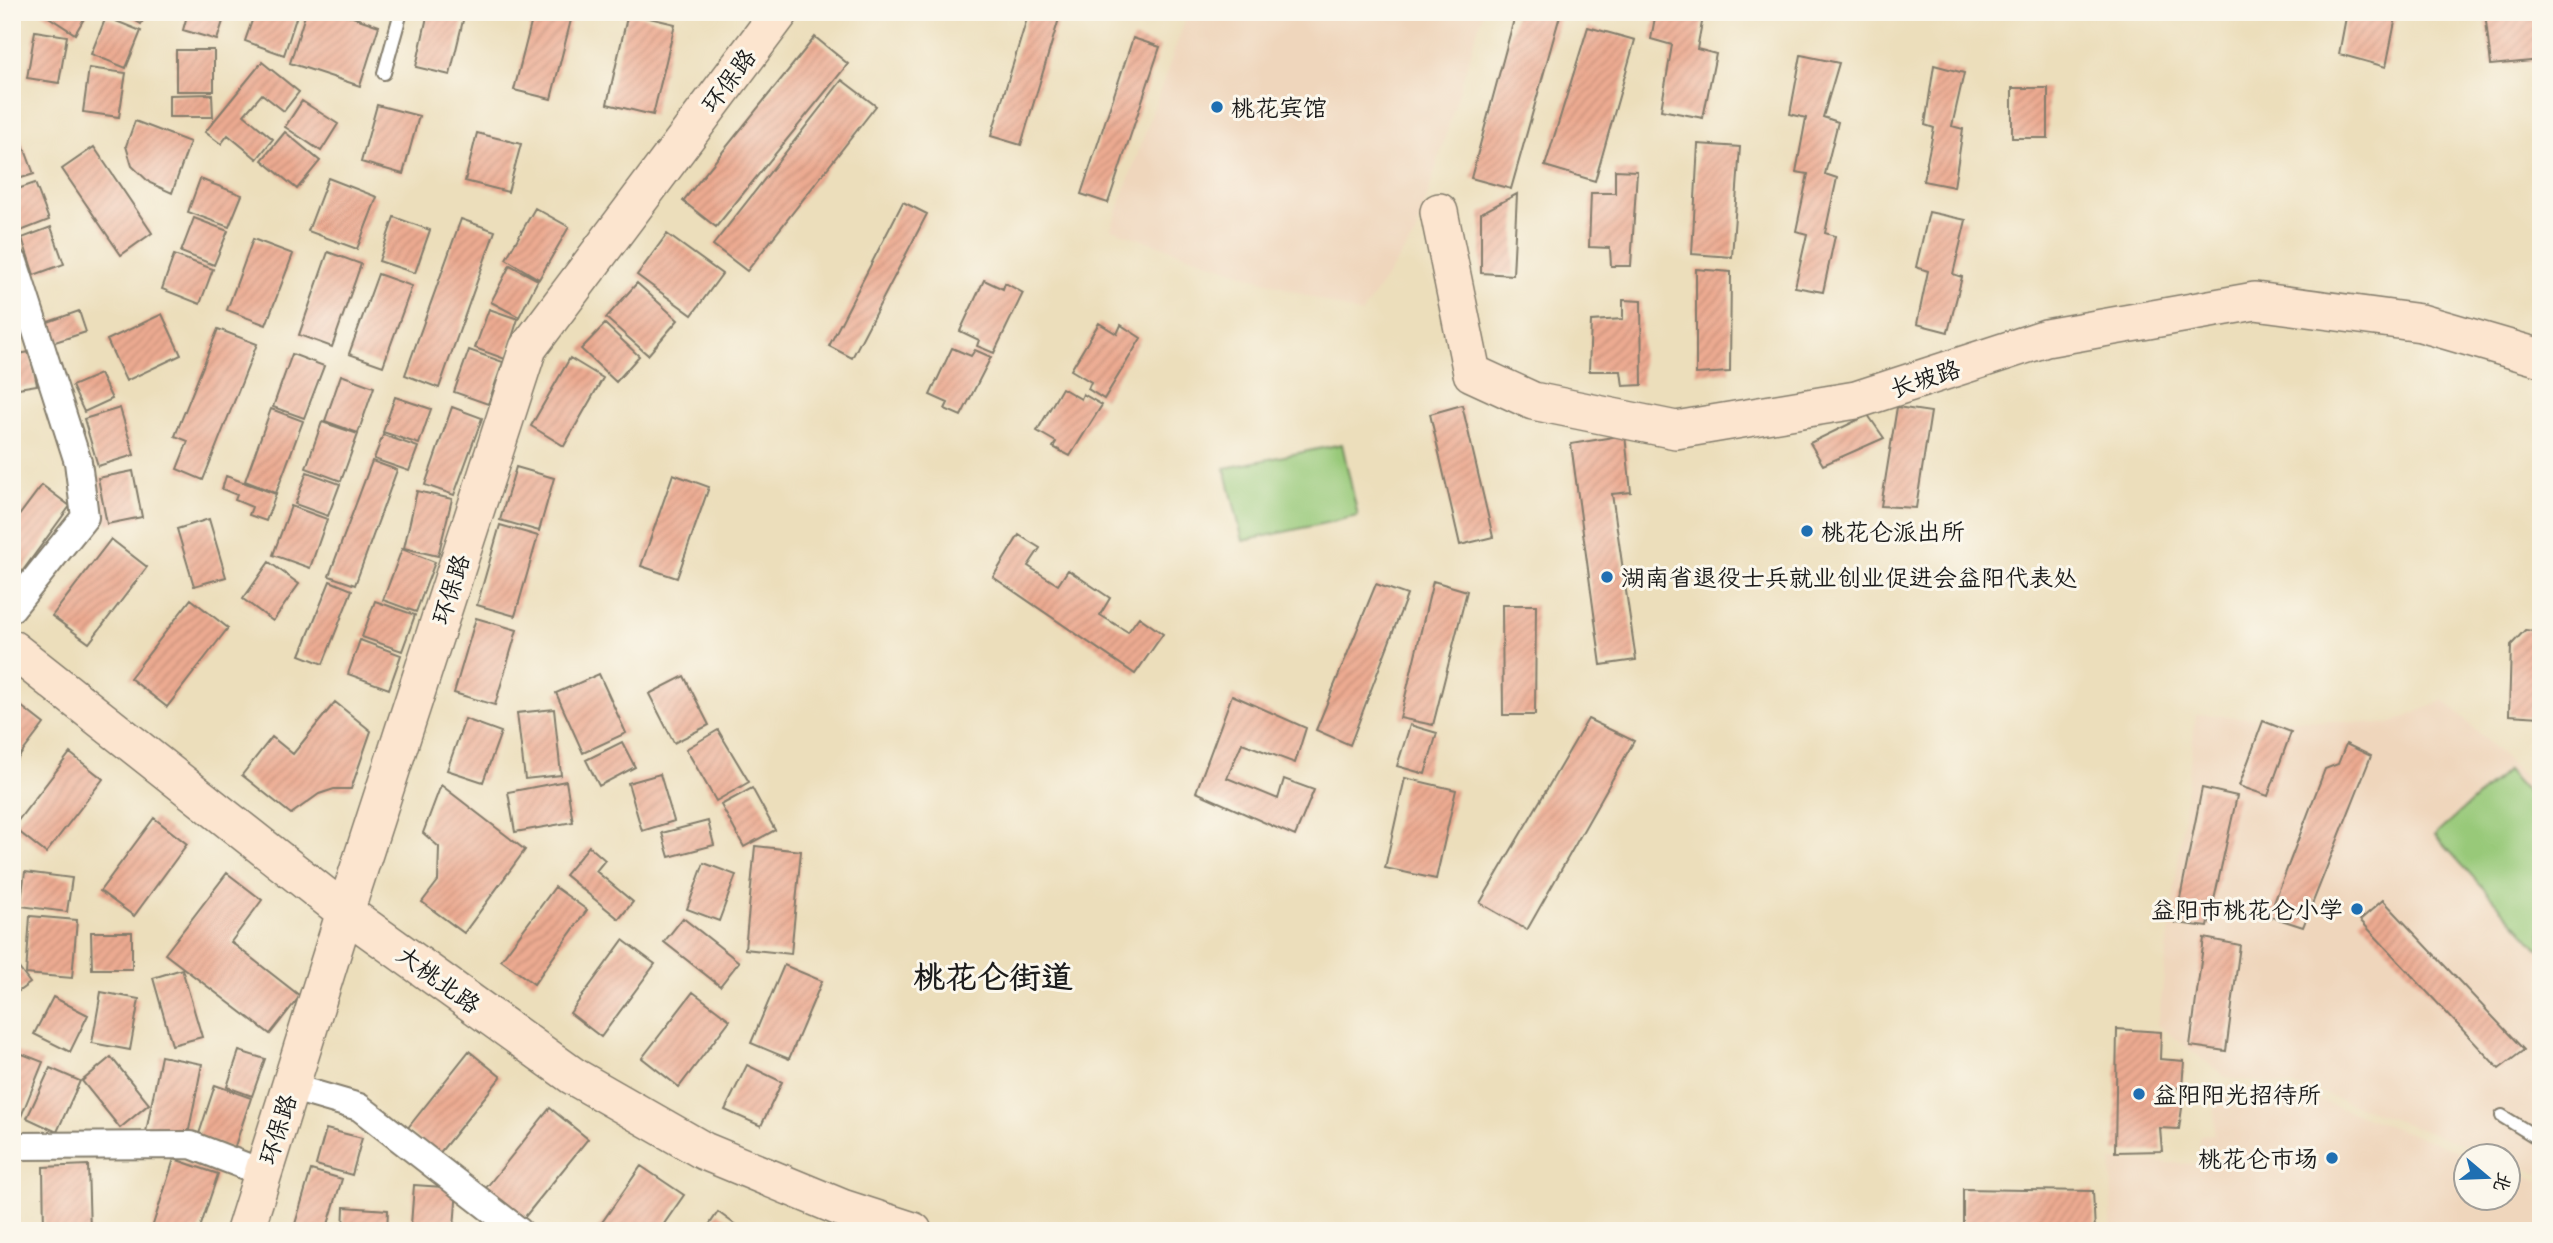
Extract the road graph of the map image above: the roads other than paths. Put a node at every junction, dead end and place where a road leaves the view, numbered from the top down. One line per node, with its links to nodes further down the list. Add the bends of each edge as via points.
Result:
1 (401, 12): 3 (lane)
2 (780, 12): 9 (street, 环保路, via 528,348)
3 (384, 73)
4 (1439, 212): 6 (street, 长坡路, via 1472,373 1533,401 1676,430 1856,400 2046,338 2255,301 2421,323)
5 (14, 262): 7 (street, via 78,462 85,517)
6 (2541, 358)
7 (12, 608)
8 (12, 649): 9 (street, 大桃北路)
9 (345, 912): 10 (street, 环保路); 15 (street, 大桃北路, via 573,1076 704,1152)
10 (290, 1087): 14 (street, 环保路); 17 (street, via 359,1107)
11 (2502, 1116): 12 (lane)
12 (2541, 1140)
13 (12, 1146): 14 (street, via 191,1145)
14 (263, 1173): 16 (street, 环保路)
15 (891, 1227)
16 (245, 1231)
17 (519, 1231)

